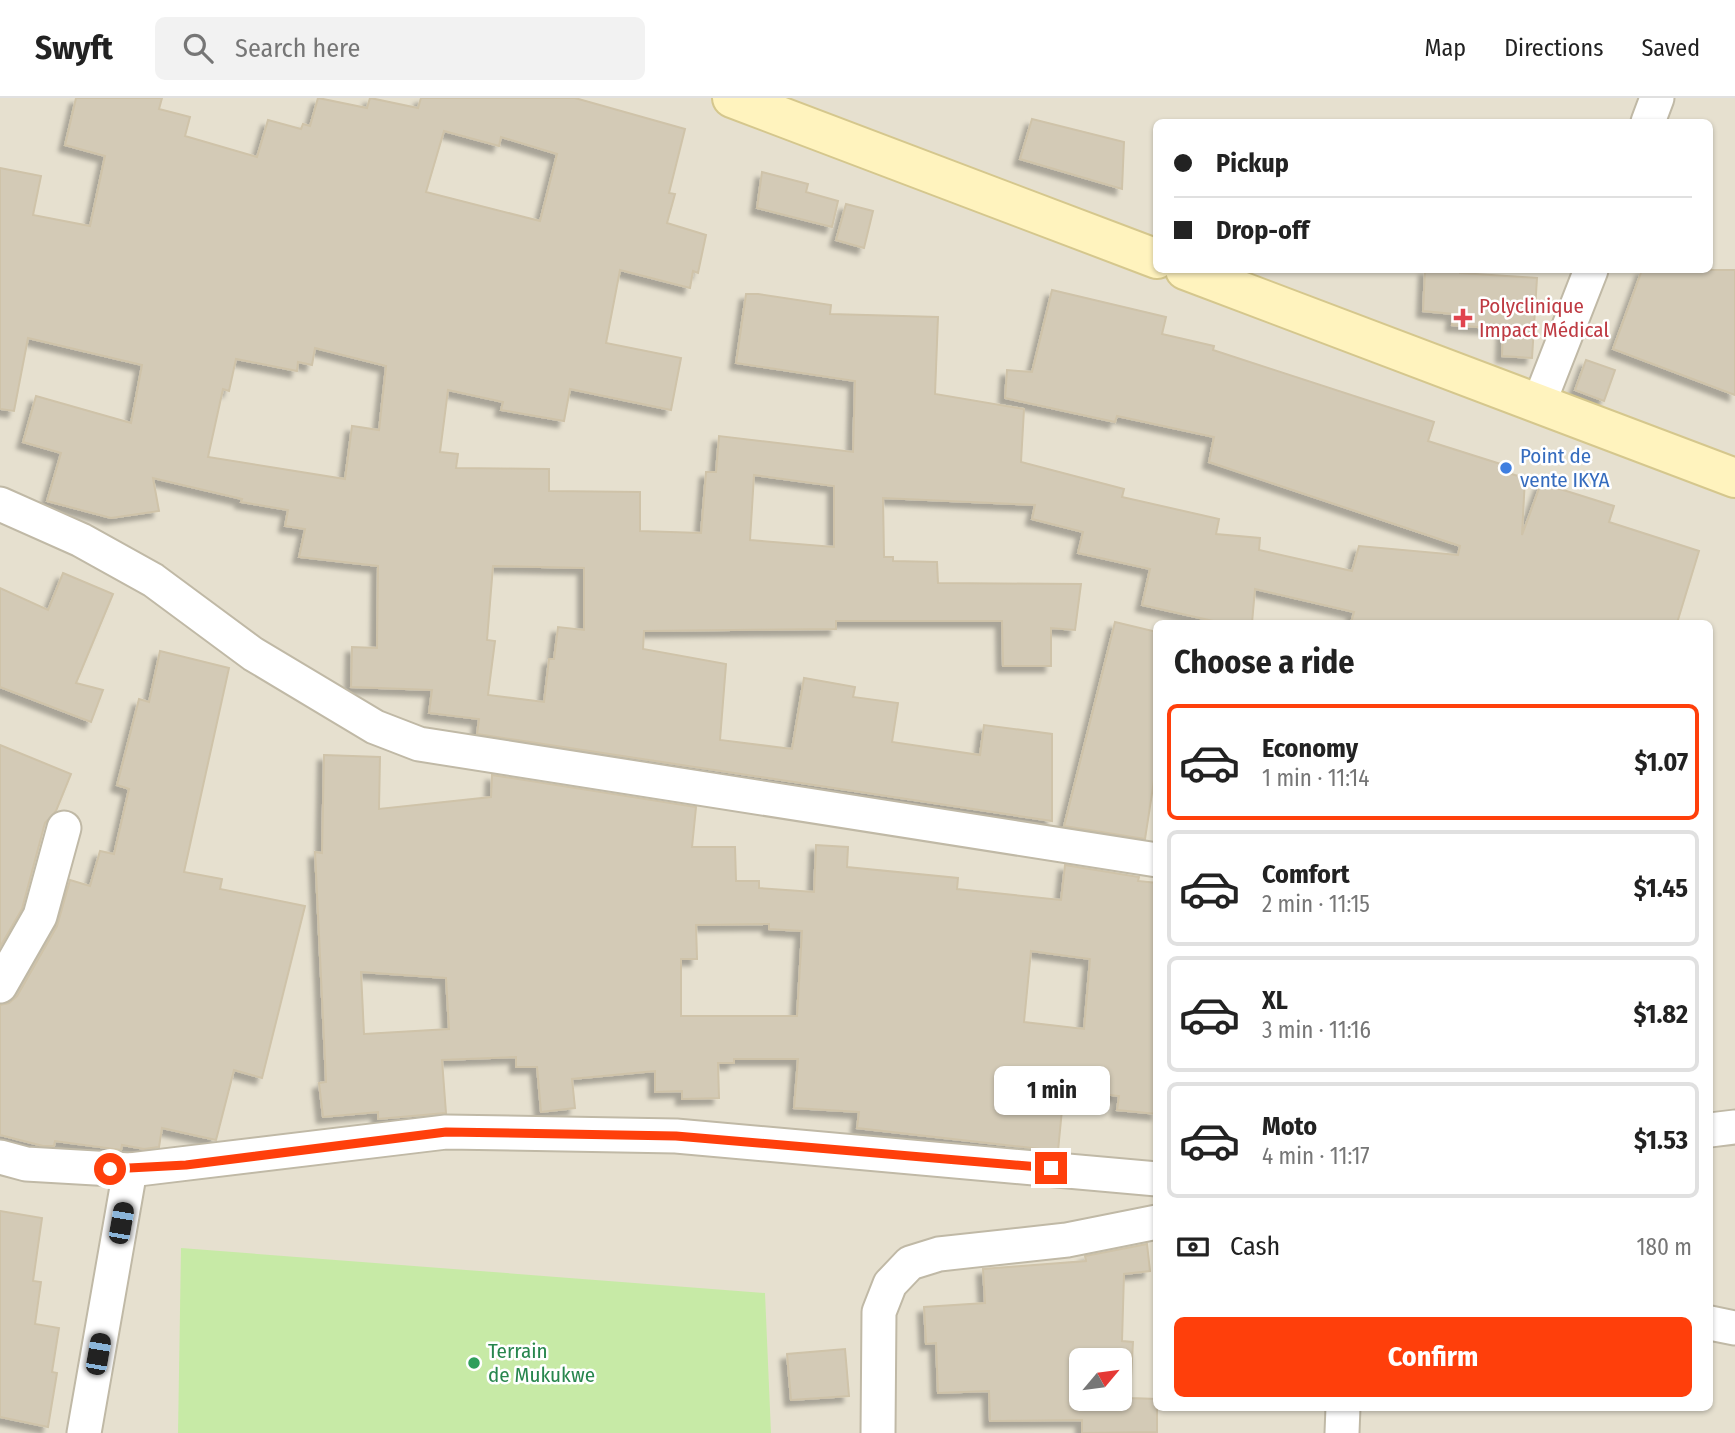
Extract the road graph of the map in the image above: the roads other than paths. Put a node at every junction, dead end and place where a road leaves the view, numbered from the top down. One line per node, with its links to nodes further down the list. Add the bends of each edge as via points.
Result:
1 (732, 98): 4 (street)
2 (1657, 98): 3 (street)
3 (1649, 119)
4 (1153, 257)
5 (1193, 273): 7 (street)
6 (1590, 273): 7 (street)
7 (1539, 403): 8 (street)
8 (1735, 478)
9 (0, 504): 11 (street, via 81,540 153,580 253,654 375,727 419,744)
10 (64, 828): 12 (street, via 40,916)
11 (1153, 859)
12 (0, 986)
13 (1735, 1128): 14 (street)
14 (1713, 1130)
15 (0, 1157): 16 (street, via 26,1164)
16 (130, 1170): 17 (street, via 446,1132 676,1136); 22 (street)
17 (1153, 1179)
18 (1153, 1223): 23 (street, via 1067,1240 939,1254 910,1263 890,1284 879,1312)
19 (1713, 1324): 20 (street)
20 (1735, 1328)
21 (1343, 1411): 24 (street)
22 (84, 1433)
23 (878, 1433)
24 (1342, 1433)

